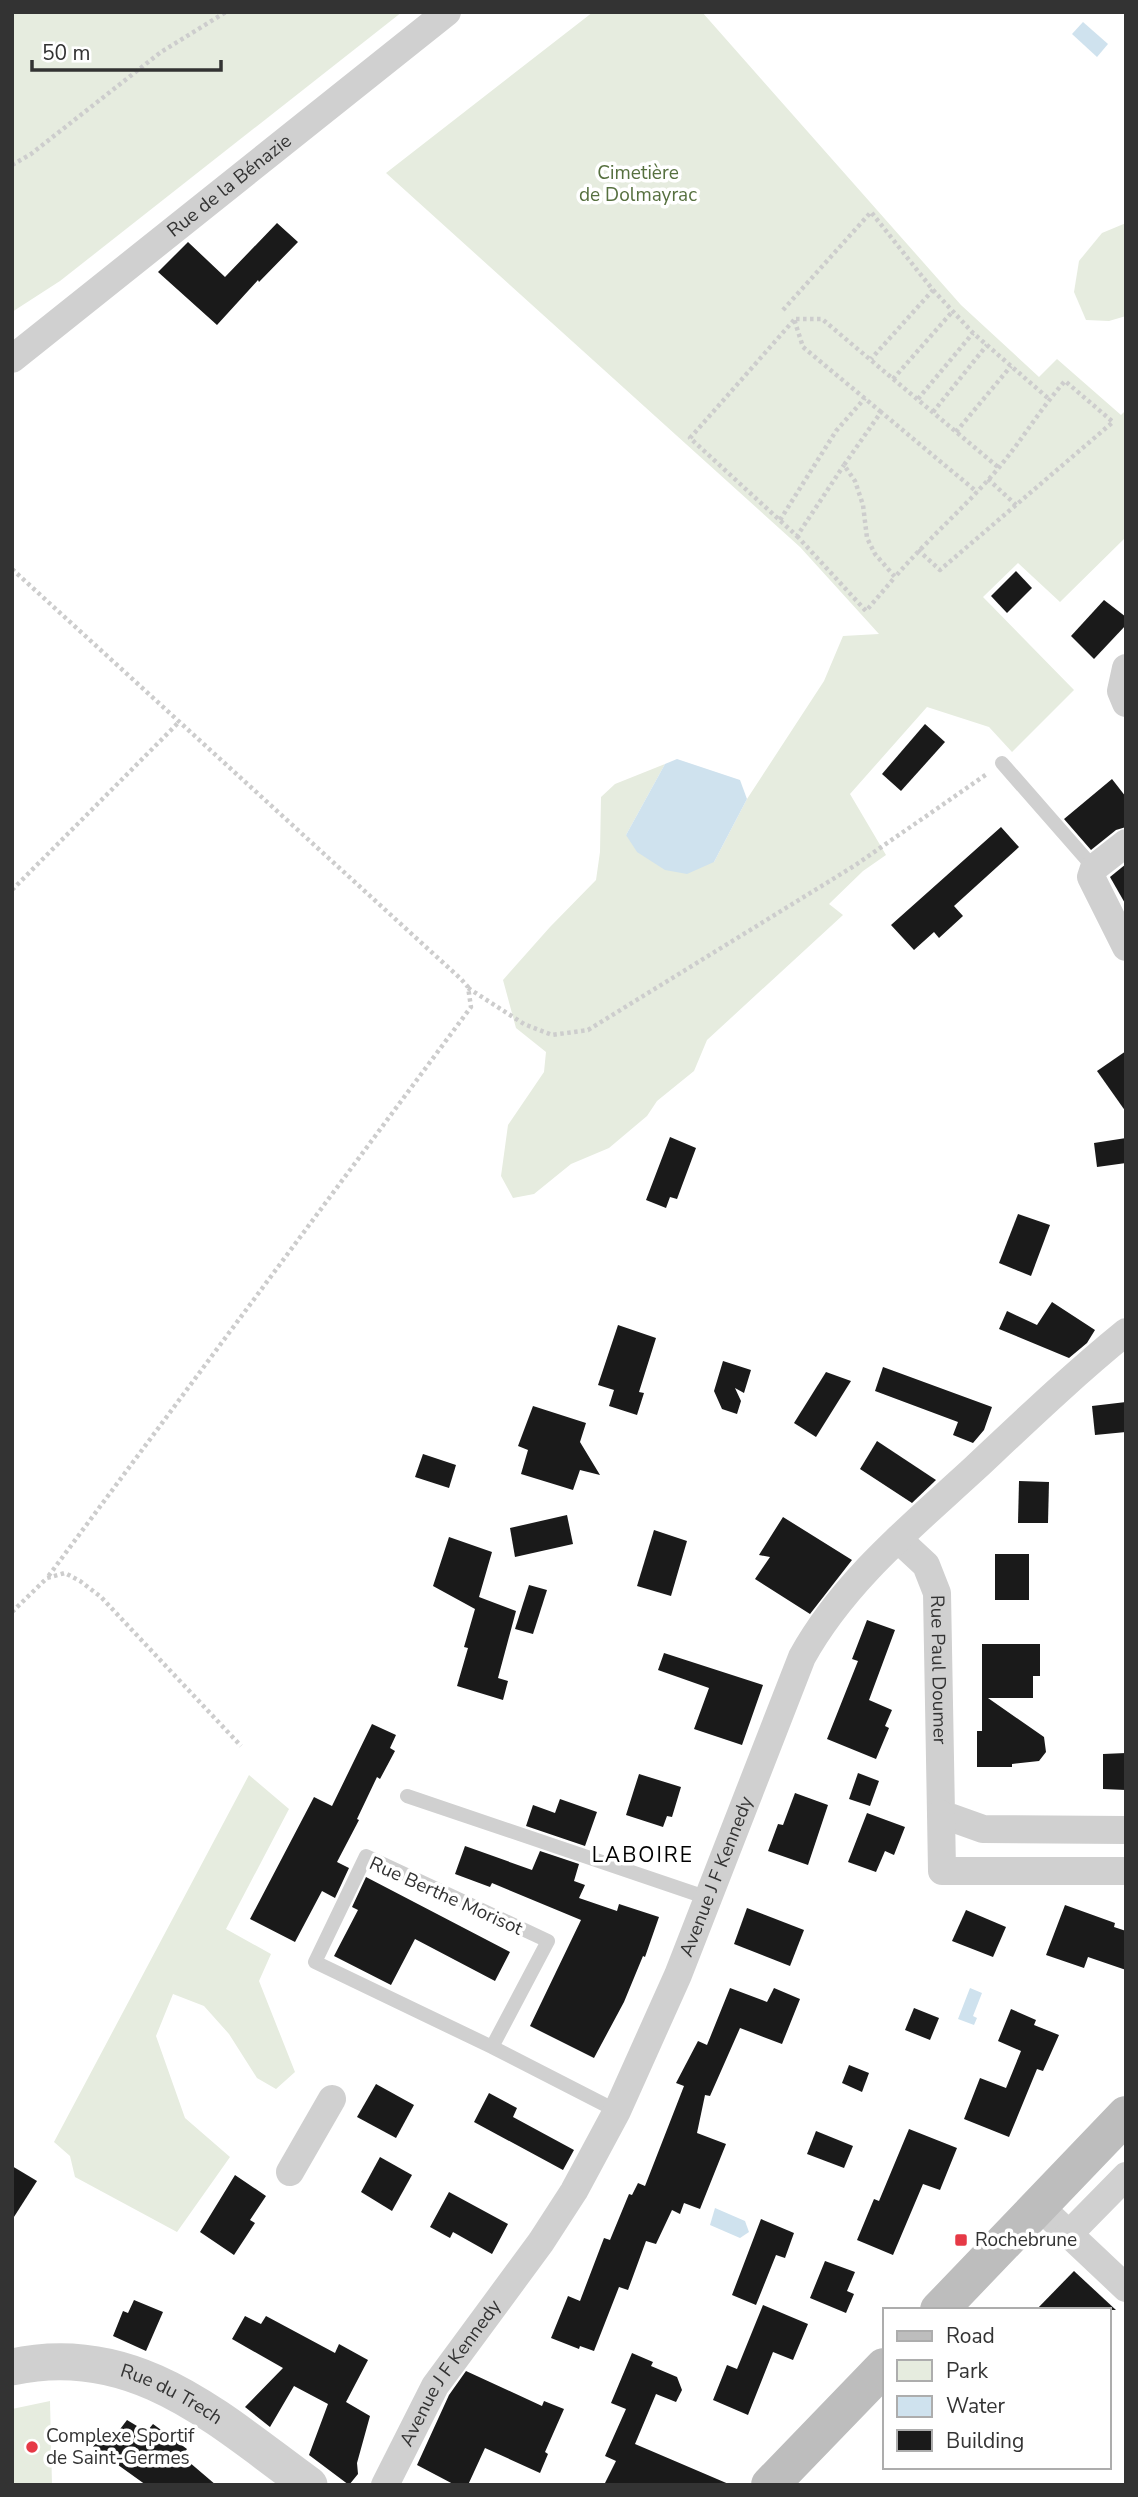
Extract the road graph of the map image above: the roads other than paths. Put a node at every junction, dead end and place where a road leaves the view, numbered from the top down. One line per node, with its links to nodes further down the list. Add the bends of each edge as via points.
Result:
1 (447, 12): 2 (street, Rue de la Bénazie)
2 (12, 359)
3 (1126, 668): 4 (street, via 1121,691)
4 (1126, 703)
5 (1002, 763): 7 (lane)
6 (1126, 843): 7 (street)
7 (1094, 868): 8 (street, via 1094,886)
8 (1126, 947)
9 (1126, 1332): 10 (street, Avenue J F Kennedy)
10 (898, 1539): 12 (street, Rue Paul Doumer, via 926,1565 937,1593); 15 (street, Avenue J F Kennedy, via 844,1594 802,1657)
11 (407, 1796): 15 (lane)
12 (941, 1814): 13 (street, via 983,1829); 14 (street, Rue Paul Doumer, via 942,1871)
13 (1126, 1830)
14 (1126, 1871)
15 (708, 1898): 18 (street, Avenue J F Kennedy)
16 (492, 2047): 16 (lane, Rue Berthe Morisot, via 548,1941 366,1856 315,1962); 18 (lane, Rue Berthe Morisot)
17 (332, 2099): 20 (street)
18 (617, 2110): 29 (street, Avenue J F Kennedy, via 541,2242 435,2386)
19 (1126, 2115): 22 (main road)
20 (290, 2172)
21 (1126, 2176): 23 (street)
22 (1039, 2206): 23 (street); 25 (main road)
23 (1069, 2234): 24 (street)
24 (1126, 2288)
25 (941, 2308)
26 (12, 2367): 28 (street, Rue du Trech, via 63,2361 140,2375 199,2405)
27 (883, 2368): 30 (main road)
28 (309, 2485)
29 (385, 2485)
30 (770, 2485)

